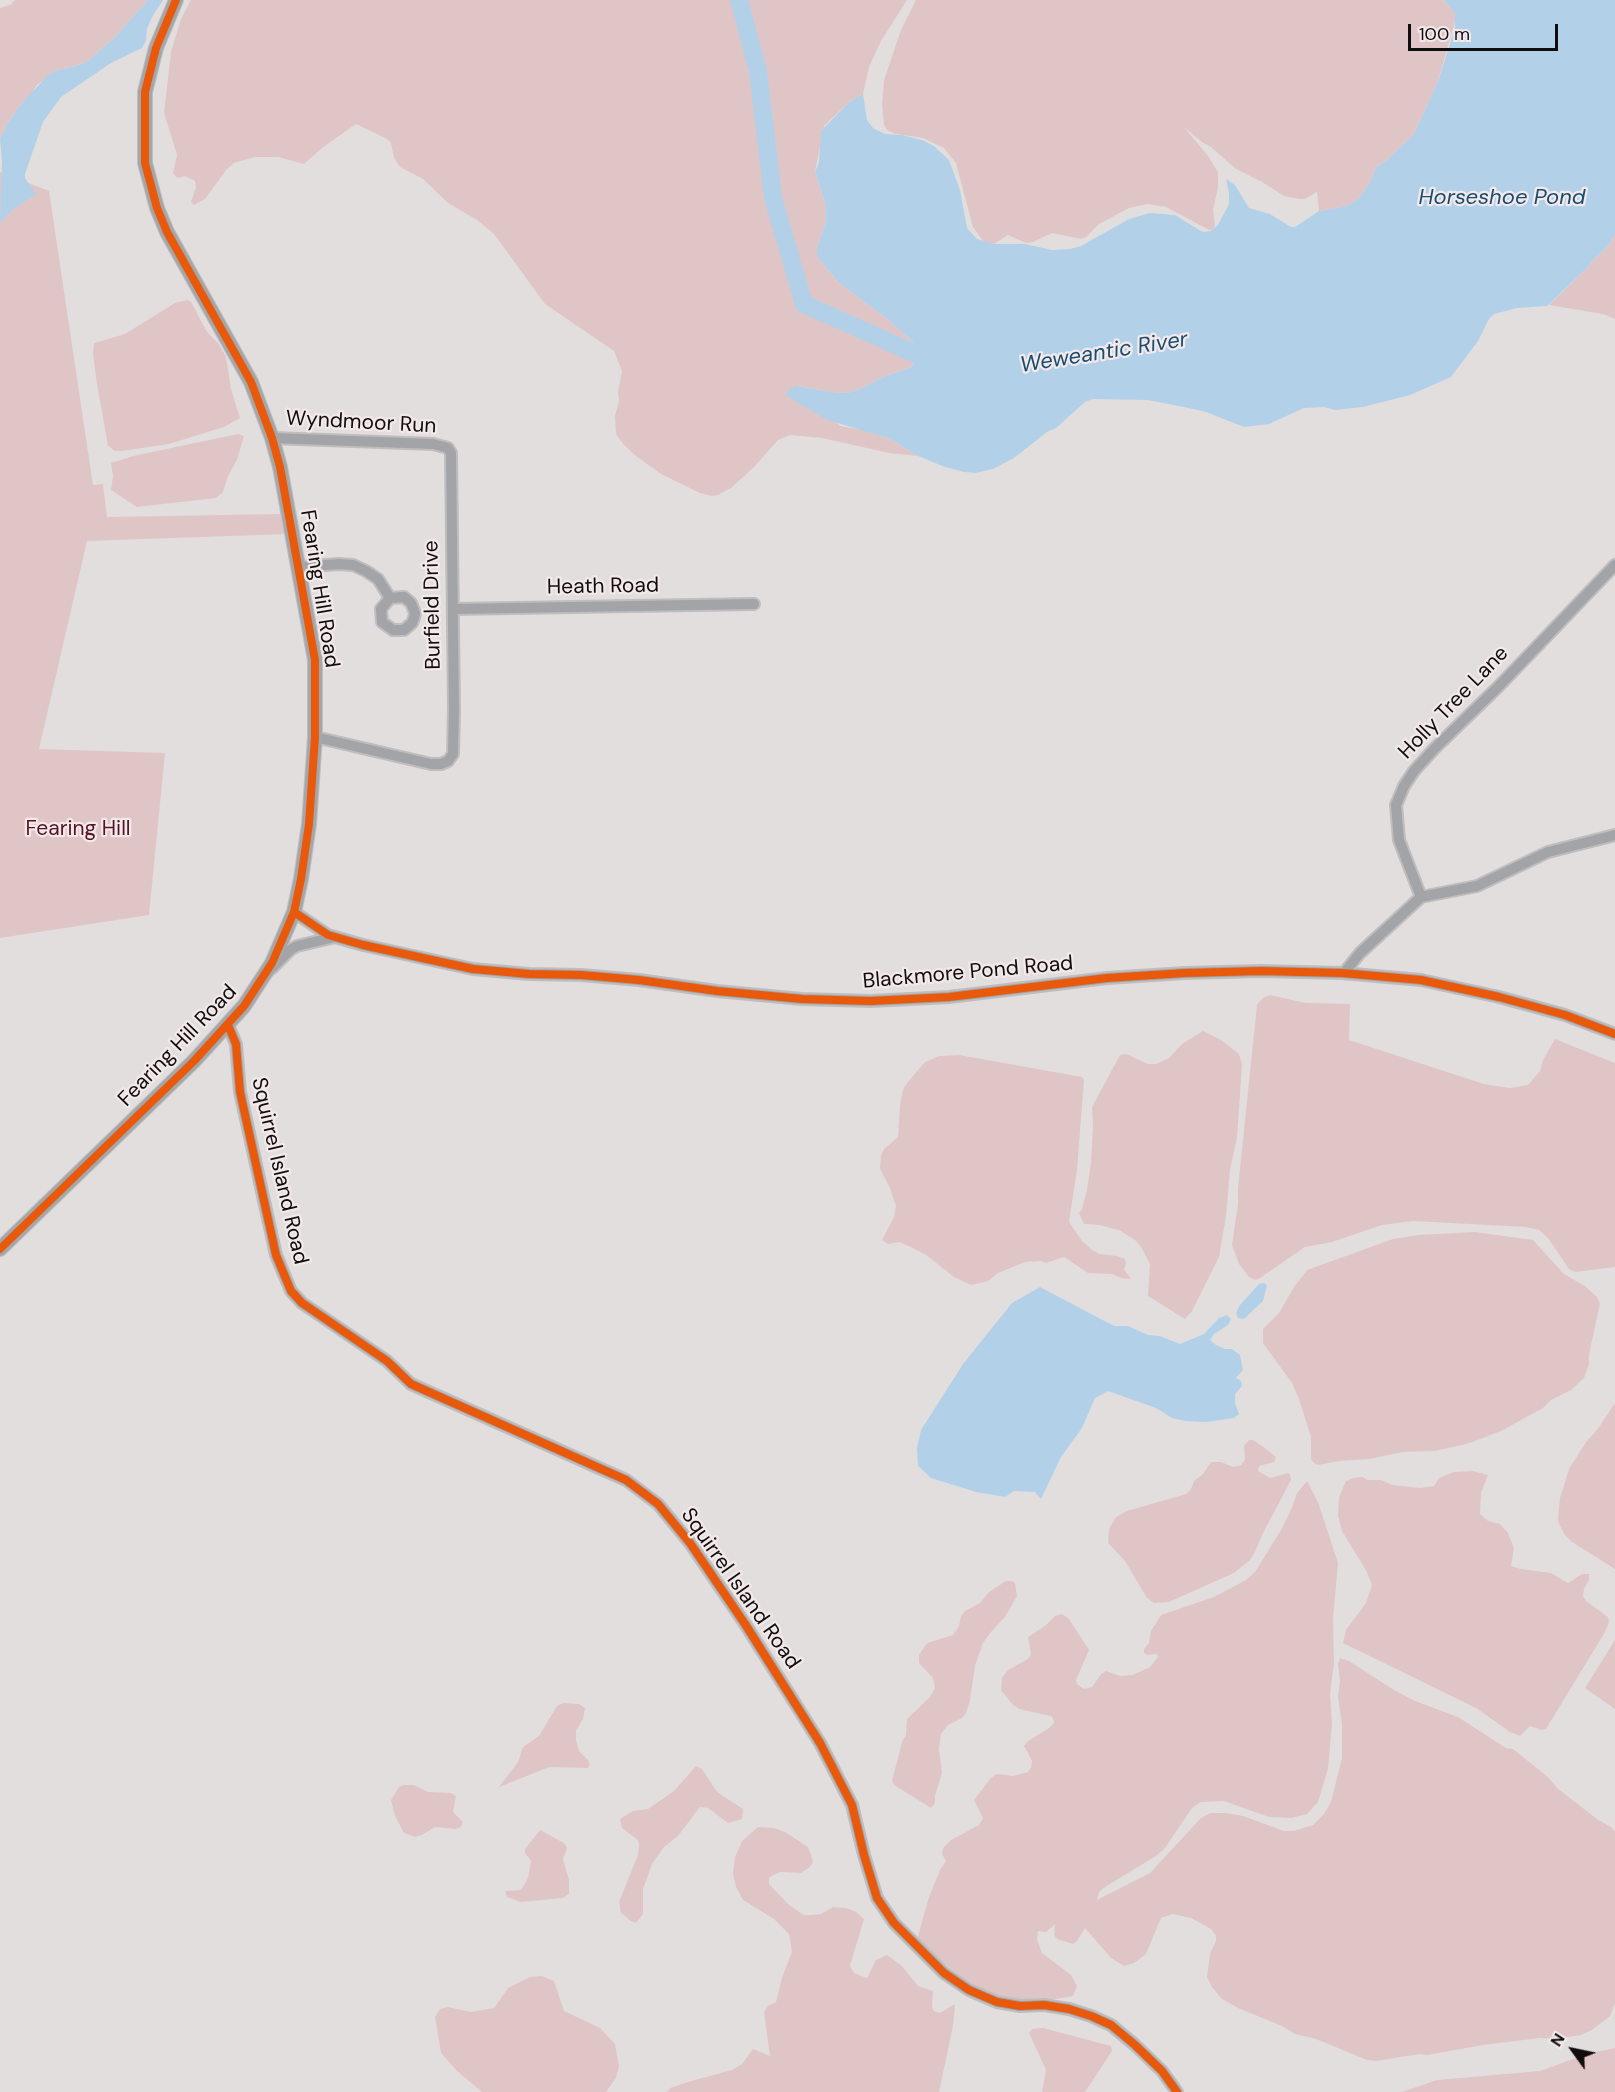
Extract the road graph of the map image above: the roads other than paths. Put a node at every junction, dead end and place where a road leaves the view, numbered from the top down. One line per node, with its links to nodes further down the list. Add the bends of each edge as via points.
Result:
1 (176, 0): 2 (main road, Fearing Hill Road, via 156,48 145,92 145,164 167,232 239,360)
2 (272, 438): 3 (street, Wyndmoor Run, via 433,444); 5 (main road, Fearing Hill Road)
3 (448, 448): 8 (street, Burfield Drive, via 452,461)
4 (1615, 565): 11 (street, Holly Tree Lane, via 1434,749 1404,786 1396,805 1399,840)
5 (300, 567): 6 (street, via 339,564 360,568 378,579); 9 (main road, Fearing Hill Road, via 315,660)
6 (390, 598)
7 (754, 604): 8 (street, Heath Road)
8 (453, 609): 9 (street, Burfield Drive, via 454,746 448,761 431,764)
9 (315, 737): 12 (main road, Fearing Hill Road, via 309,824)
10 (1615, 835): 11 (street, via 1548,852 1477,886)
11 (1422, 897): 14 (street, via 1360,953)
12 (294, 912): 13 (street, Blackmore Pond Road); 15 (main road, Fearing Hill Road)
13 (335, 937): 14 (street, Blackmore Pond Road, via 473,969 639,980 802,999 949,997 1185,973); 15 (street, Blackmore Pond Road, via 297,946)
14 (1344, 973): 17 (street, Blackmore Pond Road, via 1421,980 1499,997)
15 (265, 975): 16 (main road, Fearing Hill Road)
16 (228, 1025): 18 (main road, Fearing Hill Road); 19 (street, Squirrel Island Road, via 236,1044 240,1092 276,1255 291,1291 302,1303 373,1350 416,1387 626,1480 658,1504 745,1623 820,1743 852,1805 877,1898 894,1923 944,1973 969,1990 997,2002 1069,2009 1111,2025 1136,2044)
17 (1615, 1034)
18 (0, 1249)
19 (1177, 2092)

